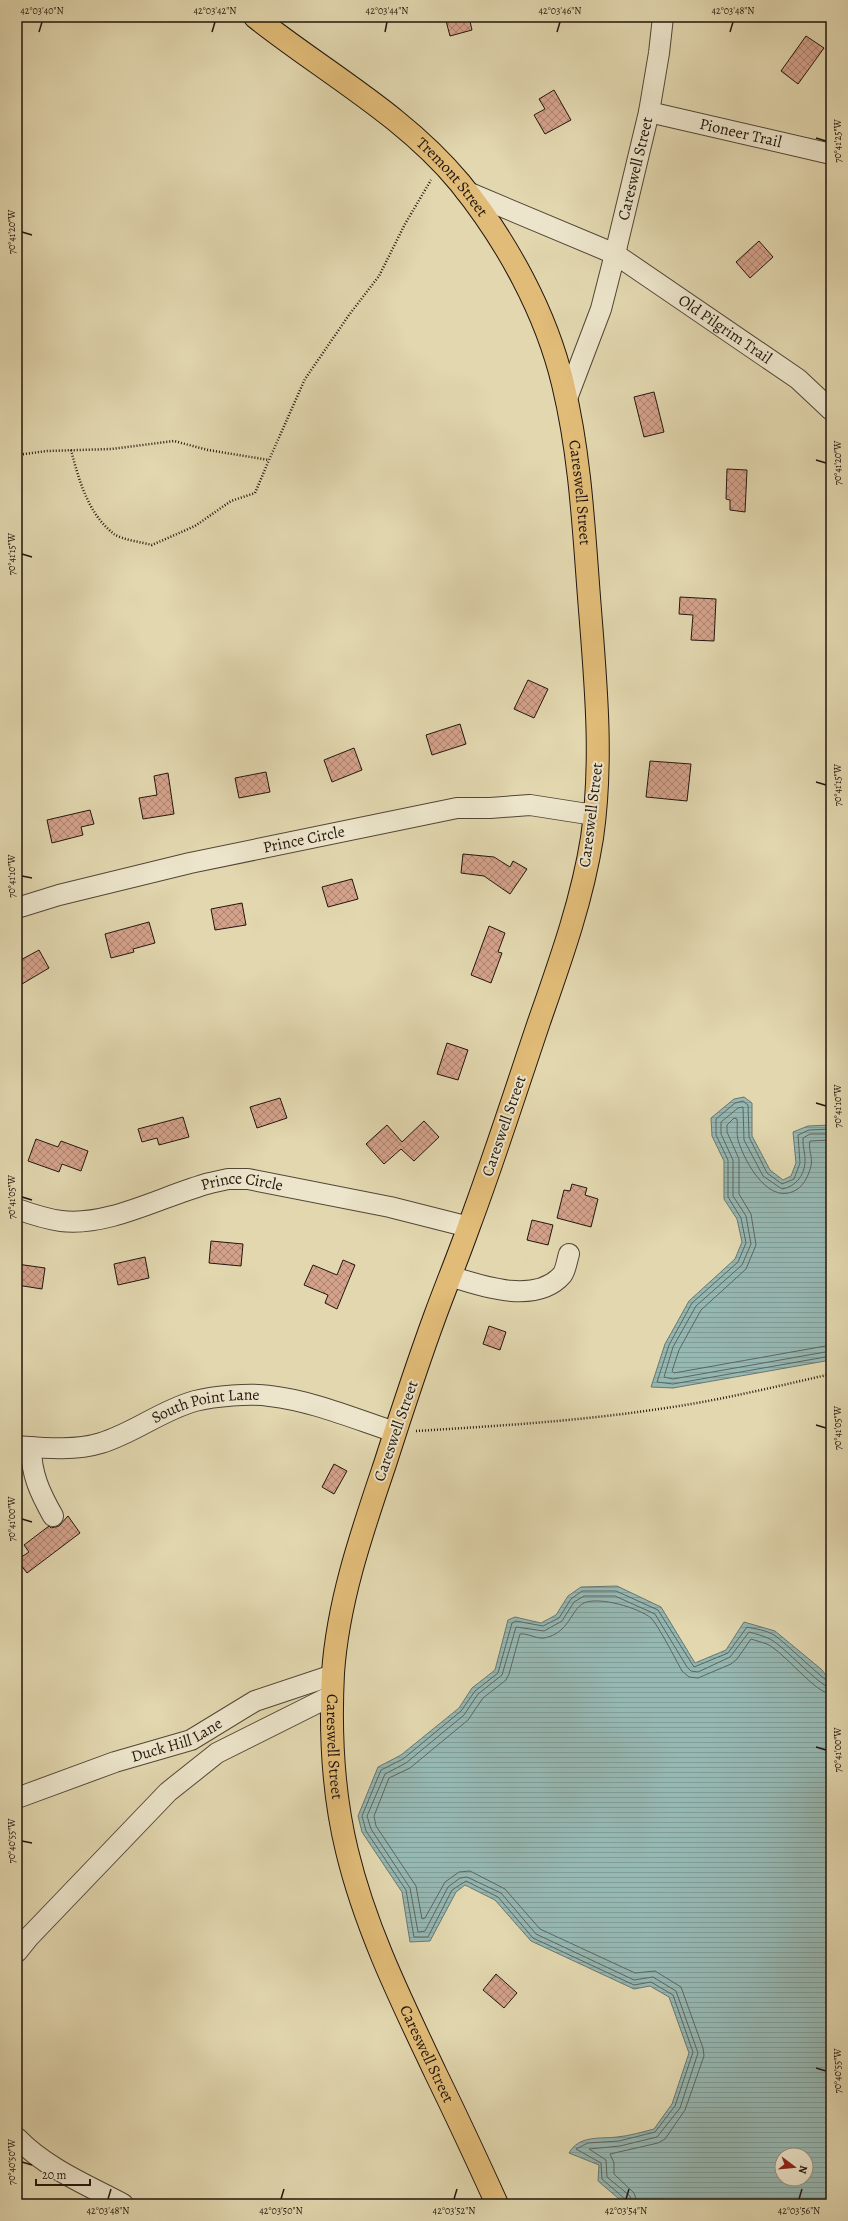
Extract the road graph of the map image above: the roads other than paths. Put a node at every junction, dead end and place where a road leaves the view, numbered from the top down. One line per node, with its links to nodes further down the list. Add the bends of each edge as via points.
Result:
1 (256, 17): 5 (main road, Tremont Street, via 397,123 444,166)
2 (663, 17): 3 (street, Careswell Street)
3 (649, 112): 4 (street, Pioneer Trail); 6 (street, Careswell Street)
4 (831, 154)
5 (465, 191): 6 (street, Old Pilgrim Trail); 7 (main road, Tremont Street, via 507,253 533,299 550,343)
6 (615, 254): 7 (street, Careswell Street, via 601,309); 8 (street, Old Pilgrim Trail, via 798,379)
7 (566, 401): 9 (main road, Careswell Street, via 578,468 597,697 598,773)
8 (831, 410)
9 (594, 815): 10 (street, Prince Circle, via 530,805 457,808 190,863 59,895); 12 (main road, Careswell Street, via 587,862 569,933)
10 (17, 908)
11 (17, 1209): 12 (street, Prince Circle, via 55,1220 81,1222 114,1215 210,1183 228,1179 248,1179 390,1207)
12 (469, 1227): 14 (main road, Careswell Street)
13 (569, 1254): 14 (street, via 563,1274 540,1288 515,1291 490,1288)
14 (450, 1276): 15 (main road, Careswell Street)
15 (395, 1432): 16 (street, South Point Lane, via 306,1404 270,1396 224,1397 195,1401 101,1443 66,1448); 18 (main road, Careswell Street, via 351,1570 342,1613)
16 (24, 1446): 17 (street, via 40,1492)
17 (53, 1516)
18 (333, 1685): 19 (street, Duck Hill Lane, via 255,1701 191,1740 115,1762); 20 (street, via 217,1753 168,1792); 23 (main road, Careswell Street, via 336,1791 348,1857 370,1929)
19 (17, 1798)
20 (17, 1952)
21 (17, 2138): 22 (street, via 79,2182)
22 (123, 2204)
23 (497, 2204)

